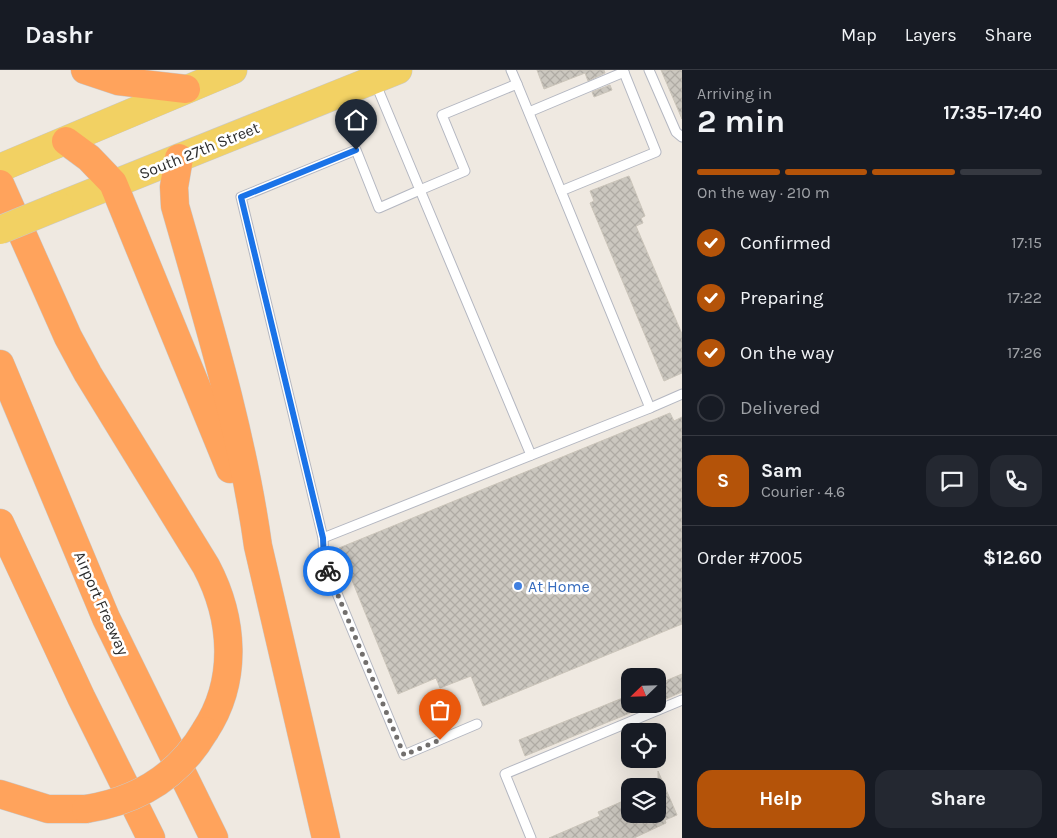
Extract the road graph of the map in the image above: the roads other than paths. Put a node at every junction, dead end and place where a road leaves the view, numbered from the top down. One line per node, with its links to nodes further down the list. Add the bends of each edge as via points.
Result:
1 (85, 70): 9 (highway, via 118,81)
2 (233, 70): 9 (main road)
3 (345, 70): 10 (main road)
4 (511, 70): 8 (lane)
5 (649, 70): 12 (lane, via 676,132)
6 (623, 71): 11 (lane); 19 (lane, via 656,152)
7 (382, 73): 10 (main road, South 27th Street); 18 (lane)
8 (517, 84): 11 (lane); 18 (lane, via 442,114 465,171)
9 (186, 89): 13 (main road)
10 (332, 96): 14 (main road, South 27th Street)
11 (529, 112): 19 (lane)
12 (682, 137)
13 (66, 141): 15 (main road); 16 (highway, via 89,158)
14 (179, 158): 16 (main road, South 27th Street); 27 (highway, via 174,187 175,206 212,334 252,505)
15 (0, 168)
16 (113, 183): 20 (main road, South 27th Street, bridge); 27 (highway)
17 (0, 184): 32 (highway, bridge, via 68,337 220,594 228,632 229,657 222,696 205,731 182,763 149,789 116,803 86,809 48,809)
18 (420, 190): 24 (lane); 26 (lane, via 379,208 356,150 241,197)
19 (561, 191): 23 (lane)
20 (0, 230)
21 (0, 364): 34 (highway, Airport Freeway, via 106,618)
22 (682, 394): 23 (lane)
23 (650, 408): 24 (lane)
24 (531, 455): 26 (lane)
25 (0, 523): 29 (highway)
26 (323, 538): 31 (lane, via 324,562 404,755)
27 (258, 546): 35 (highway)
28 (0, 564): 29 (highway)
29 (32, 594): 33 (highway)
30 (682, 700): 36 (lane, via 505,774)
31 (477, 724)
32 (0, 794)
33 (151, 838)
34 (214, 838)
35 (326, 838)
36 (532, 838)

